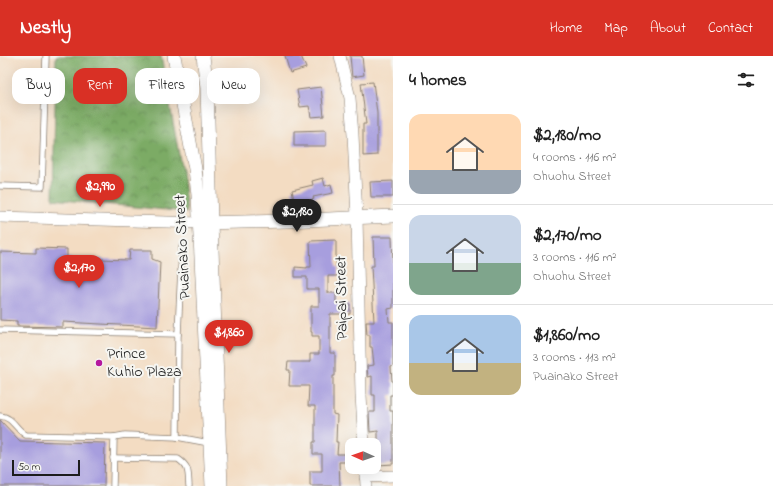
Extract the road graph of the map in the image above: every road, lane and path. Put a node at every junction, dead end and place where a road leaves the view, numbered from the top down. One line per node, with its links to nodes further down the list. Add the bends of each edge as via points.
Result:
1 (46, 56): 5 (lane, via 42,187)
2 (174, 56): 9 (street, Puainako Street)
3 (203, 56): 9 (street, Puainako Street, via 207,88)
4 (340, 56): 8 (street, Paipai Street, via 350,98)
5 (0, 186)
6 (0, 216): 9 (street)
7 (393, 216): 8 (street)
8 (356, 217): 9 (street); 16 (street, Paipai Street)
9 (205, 223): 17 (street, Puainako Street)
10 (182, 247): 12 (lane)
11 (0, 330): 12 (lane)
12 (178, 334): 15 (lane)
13 (0, 416): 14 (lane, via 12,421 26,435)
14 (114, 437): 15 (lane); 18 (lane)
15 (177, 437): 17 (lane)
16 (364, 438)
17 (215, 444): 23 (street, Puainako Street); 24 (street, Puainako Street)
18 (114, 458): 21 (lane); 22 (lane, via 178,459 188,468)
19 (393, 476): 20 (street)
20 (365, 477)
21 (112, 486)
22 (189, 486)
23 (212, 486)
24 (222, 486)

